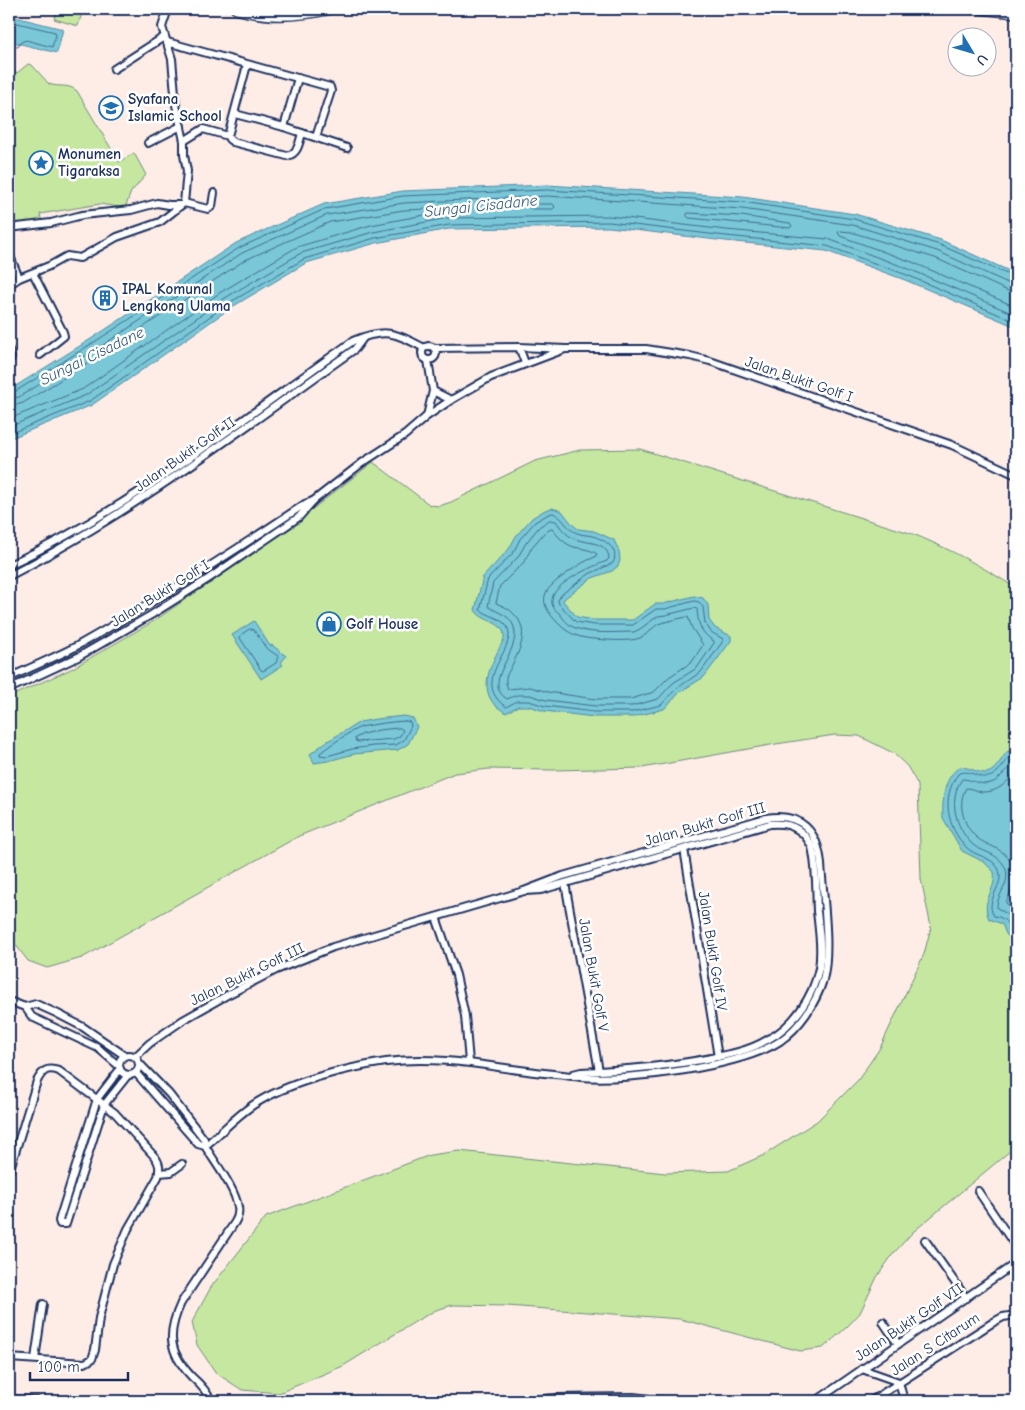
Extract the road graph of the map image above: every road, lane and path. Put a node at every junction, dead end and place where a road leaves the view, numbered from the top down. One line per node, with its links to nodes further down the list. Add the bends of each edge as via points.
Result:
1 (168, 9): 6 (street, via 163,23)
2 (236, 9): 3 (main road, via 280,15)
3 (331, 9)
4 (981, 9): 5 (main road)
5 (1016, 13)
6 (166, 39): 7 (street); 8 (street); 11 (street, via 172,59)
7 (247, 65): 9 (street); 10 (street)
8 (114, 69)
9 (298, 78): 12 (street); 15 (street, via 330,87)
10 (235, 114): 12 (street); 14 (street)
11 (181, 126): 16 (street); 17 (street)
12 (284, 127): 13 (street)
13 (302, 133): 14 (street, via 296,151 287,156 232,142); 15 (street)
14 (228, 136): 16 (street, via 203,129)
15 (316, 137): 18 (street)
16 (184, 141): 20 (street, via 187,171)
17 (148, 143)
18 (347, 148)
19 (214, 195): 20 (street, via 212,206 205,209)
20 (183, 202): 21 (street, via 169,206 157,203 131,210); 23 (street, via 160,222 117,237 80,258 67,256)
21 (9, 228)
22 (9, 254): 24 (street)
23 (33, 273): 24 (street); 32 (street, via 64,336)
24 (19, 278): 25 (street)
25 (9, 285)
26 (364, 337): 28 (street, Jalan Bukit Golf II, via 388,332); 41 (street, Jalan Bukit Golf II, via 352,341 146,488 59,540); 42 (street, Jalan Bukit Golf II, via 355,349 150,494 107,522)
27 (519, 347): 29 (street, Jalan Bukit Golf I); 30 (street, Jalan Bukit Golf I); 35 (street)
28 (424, 348): 29 (street); 34 (street, via 422,354)
29 (434, 348): 34 (street, via 434,357)
30 (565, 349): 35 (street, Jalan Bukit Golf I); 39 (street, Jalan Bukit Golf I, via 646,349 710,361 952,444)
31 (9, 350): 33 (street)
32 (40, 355)
33 (11, 358)
34 (428, 360): 36 (street)
35 (525, 363): 37 (street, Jalan Bukit Golf I, via 491,377)
36 (433, 391): 37 (street); 38 (street)
37 (451, 400): 38 (street, Jalan Bukit Golf I)
38 (427, 416): 40 (street, Jalan Bukit Golf I)
39 (1016, 475)
40 (313, 501): 43 (street, Jalan Bukit Golf I, via 146,606 73,648); 44 (street, Jalan Bukit Golf I, via 273,536 152,615 78,657)
41 (9, 565)
42 (9, 576)
43 (9, 678)
44 (9, 689)
45 (684, 849): 46 (street, Jalan Bukit Golf III); 53 (street, Jalan Bukit Golf IV); 53 (street, Jalan Bukit Golf III, via 777,824 793,826 803,833 814,854 820,955 810,995 791,1022 776,1035 756,1046)
46 (564, 883): 47 (street, Jalan Bukit Golf III); 57 (street, Jalan Bukit Golf V)
47 (524, 891): 48 (street, Jalan Bukit Golf III); 60 (street, Jalan Bukit Golf III, via 563,876 773,817 786,817 798,822 810,831 818,844 826,944 824,977 814,1002 785,1037 752,1054 695,1068 627,1076)
48 (436, 917): 52 (street, Jalan Bukit Golf III, via 333,947 276,970 183,1020 150,1042); 54 (street, via 456,975 465,1016)
49 (9, 1001): 50 (street)
50 (25, 1007): 51 (street, via 36,1004 56,1013); 56 (street, via 32,1017 98,1048)
51 (124, 1055): 52 (street); 56 (street)
52 (136, 1056): 55 (street)
53 (718, 1056): 57 (street, Jalan Bukit Golf III, via 637,1070)
54 (469, 1062): 60 (street, Jalan Bukit Golf III); 63 (street, Jalan Bukit Golf III, via 386,1062 310,1080 255,1104)
55 (140, 1064): 58 (street); 63 (street, via 170,1094 204,1139)
56 (119, 1068): 59 (street); 61 (street)
57 (599, 1071): 60 (street, Jalan Bukit Golf III)
58 (136, 1073): 59 (street); 63 (street, via 198,1144)
59 (128, 1075): 62 (street)
60 (570, 1075)
61 (97, 1099): 62 (street); 65 (street, via 59,1071 45,1069 37,1081); 66 (street)
62 (104, 1105): 67 (street, via 154,1156); 68 (street)
63 (204, 1146): 85 (street, via 232,1190 238,1212 235,1222 181,1303 171,1340 178,1360)
64 (182, 1164): 67 (street, via 171,1172)
65 (9, 1172)
66 (74, 1173): 68 (street); 68 (street, via 58,1221 60,1224 66,1224)
67 (159, 1173): 79 (street, via 113,1264 98,1318 92,1359 85,1363)
68 (81, 1175)
69 (978, 1191): 71 (street)
70 (925, 1240): 73 (street)
71 (1016, 1246)
72 (1016, 1263): 73 (street, Jalan Bukit Golf VII)
73 (966, 1298): 77 (street, Jalan Bukit Golf VII)
74 (43, 1304): 79 (street)
75 (1016, 1315): 81 (street, Jalan S Citarum, via 992,1323)
76 (883, 1322): 77 (street)
77 (898, 1344): 80 (street, Jalan Bukit Golf VII)
78 (9, 1358): 79 (street)
79 (35, 1359)
80 (862, 1369): 81 (street); 88 (street, Jalan Bukit Golf VII)
81 (899, 1382): 82 (street, Jalan S Citarum); 90 (street)
82 (874, 1399): 89 (street)
83 (9, 1400): 84 (street)
84 (37, 1401)
85 (211, 1401)
86 (519, 1401): 87 (street, via 625,1397)
87 (667, 1401)
88 (816, 1401)
89 (886, 1401)
90 (904, 1401)

